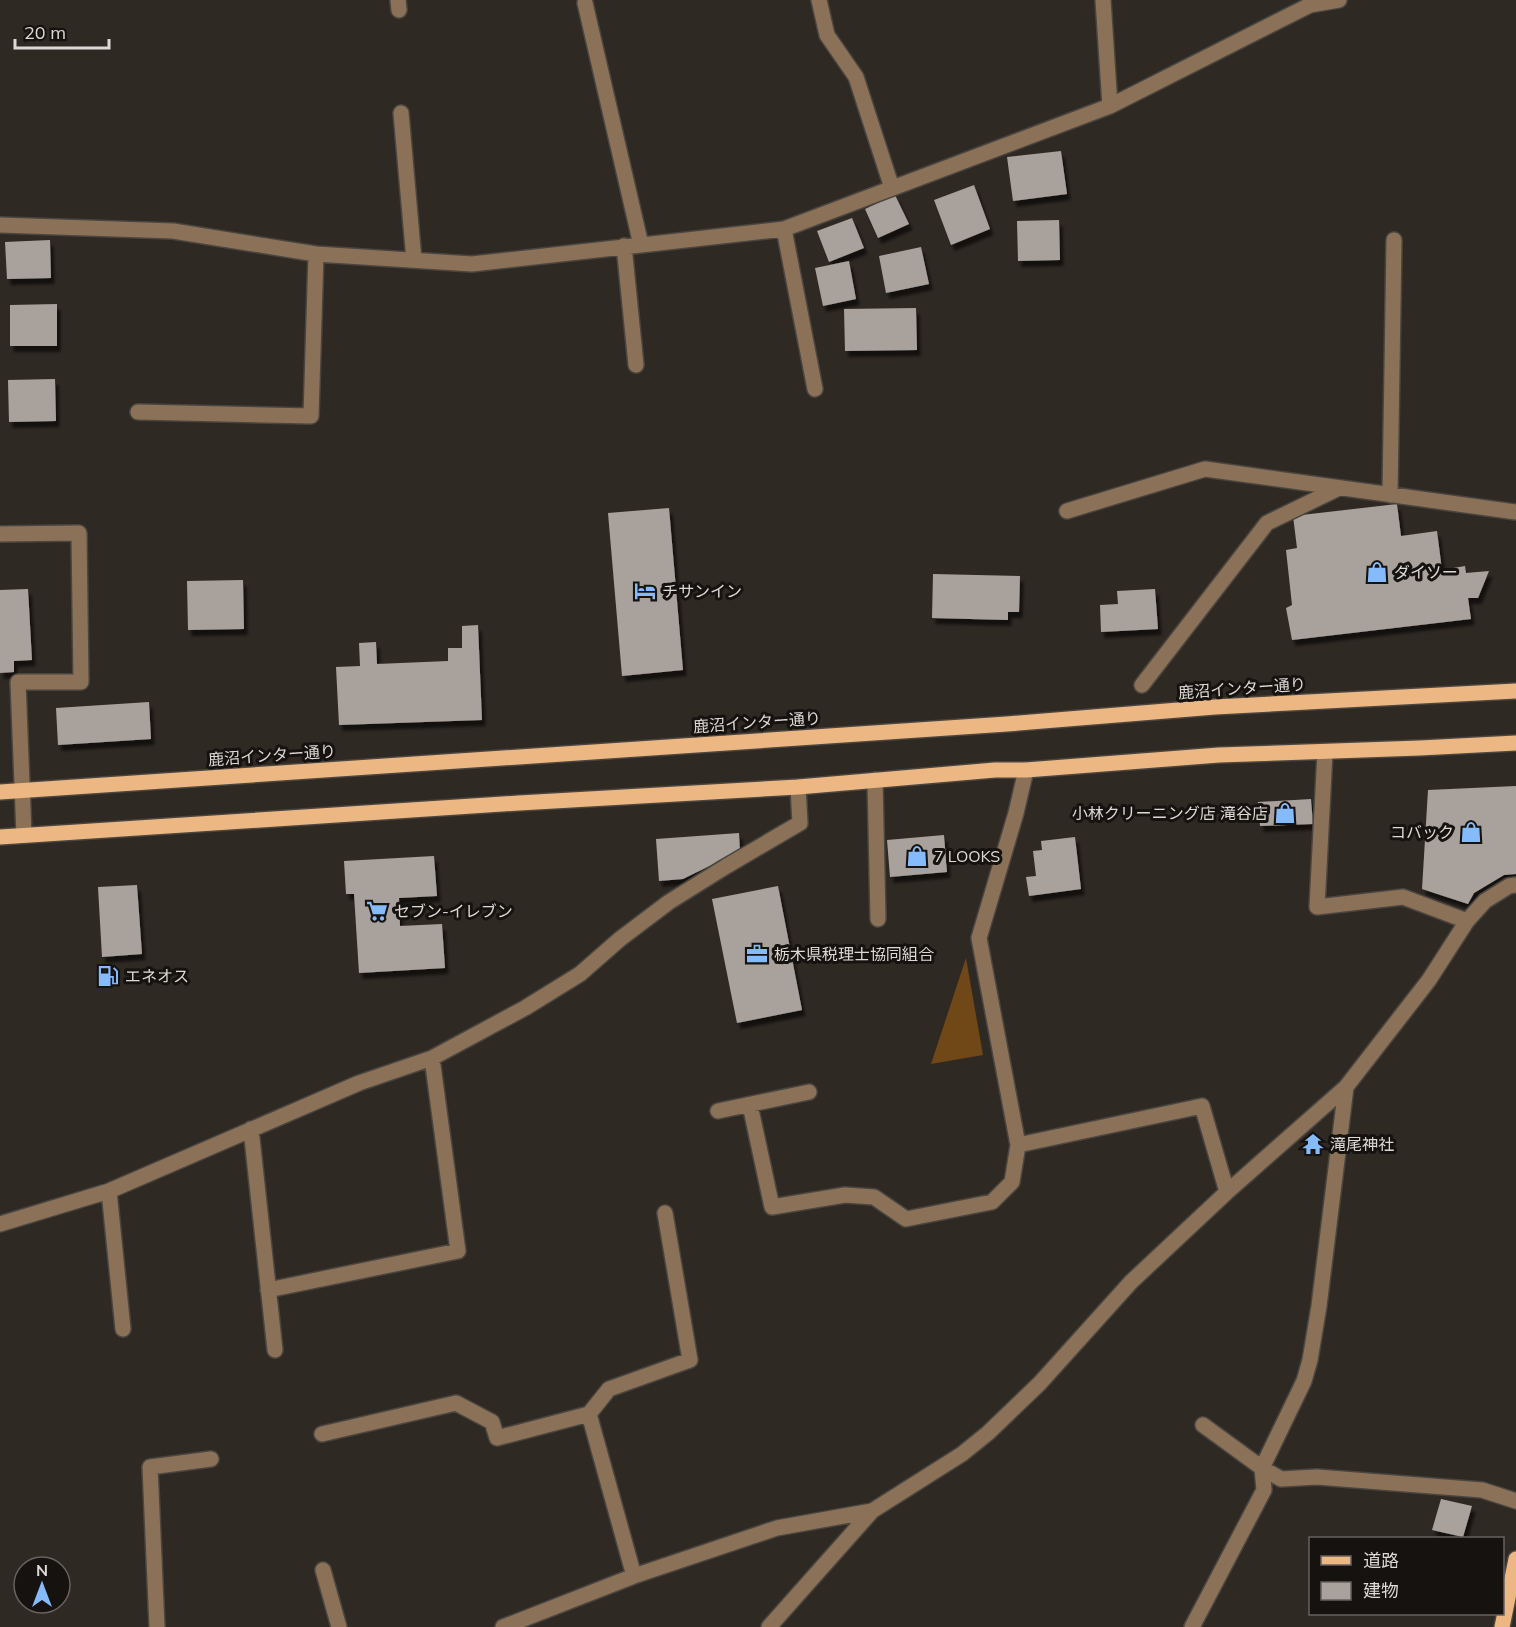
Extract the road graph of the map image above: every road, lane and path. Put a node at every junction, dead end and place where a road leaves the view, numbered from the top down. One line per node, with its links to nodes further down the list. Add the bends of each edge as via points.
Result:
1 (819, 0): 7 (street, via 827,35 856,77)
2 (1103, 0): 5 (street)
3 (1339, 0): 5 (street, via 1310,5)
4 (585, 3): 11 (street)
5 (1110, 106): 7 (street)
6 (401, 113): 14 (street)
7 (892, 188): 9 (street)
8 (0, 225): 13 (street, via 172,231)
9 (784, 229): 11 (street); 16 (street)
10 (1394, 240): 19 (street)
11 (641, 244): 12 (street)
12 (624, 246): 14 (street, via 472,264); 15 (street)
13 (316, 254): 14 (street); 17 (street, via 311,416)
14 (414, 260)
15 (636, 365)
16 (814, 388)
17 (138, 412)
18 (1339, 488): 19 (street); 20 (street, via 1205,469); 23 (street, via 1267,523)
19 (1390, 495): 21 (street)
20 (1067, 512)
21 (1516, 512)
22 (0, 534): 30 (street, via 79,533 81,682 18,682)
23 (1142, 685)
24 (1516, 691): 30 (main road, 鹿沼インター通り, via 1215,707)
25 (1516, 743): 26 (main road)
26 (1325, 752): 27 (main road, via 1219,755); 36 (street, via 1317,907 1403,897)
27 (1026, 770): 28 (main road); 43 (street, via 979,938)
28 (875, 780): 29 (main road); 35 (street)
29 (798, 787): 32 (main road); 37 (street, via 800,823 669,902 580,974)
30 (21, 790): 31 (main road, 鹿沼インター通り); 32 (street)
31 (0, 792)
32 (24, 835): 33 (main road)
33 (0, 837)
34 (1516, 885): 36 (street, via 1485,901)
35 (878, 919)
36 (1467, 921): 38 (street, via 1429,980)
37 (432, 1058): 42 (street, via 359,1083); 48 (street, via 458,1251)
38 (1346, 1087): 45 (street); 55 (street, via 1310,1360)
39 (809, 1092): 40 (street)
40 (750, 1105): 41 (street); 43 (street, via 772,1207 845,1195 874,1197 906,1218 992,1202 1012,1182)
41 (718, 1111)
42 (251, 1129): 44 (street); 48 (street)
43 (1018, 1145): 45 (street, via 1202,1106)
44 (109, 1191): 47 (street); 49 (street)
45 (1227, 1192): 57 (street, via 1131,1282 1040,1383 988,1433)
46 (665, 1213): 51 (street, via 690,1360 609,1389)
47 (0, 1224)
48 (268, 1290): 50 (street)
49 (123, 1329)
50 (275, 1350)
51 (589, 1414): 53 (street, via 497,1438 492,1422 456,1403); 60 (street)
52 (1203, 1425): 55 (street)
53 (322, 1434)
54 (211, 1459): 61 (street, via 150,1467)
55 (1262, 1468): 56 (street, via 1281,1479 1329,1478 1482,1490); 65 (street, via 1264,1490)
56 (1516, 1501)
57 (872, 1511): 60 (street, via 777,1528); 64 (street)
58 (1516, 1559): 66 (main road)
59 (323, 1570): 62 (street)
60 (634, 1576): 63 (street)
61 (157, 1627)
62 (339, 1627)
63 (502, 1627)
64 (770, 1627)
65 (1192, 1627)
66 (1502, 1627)

